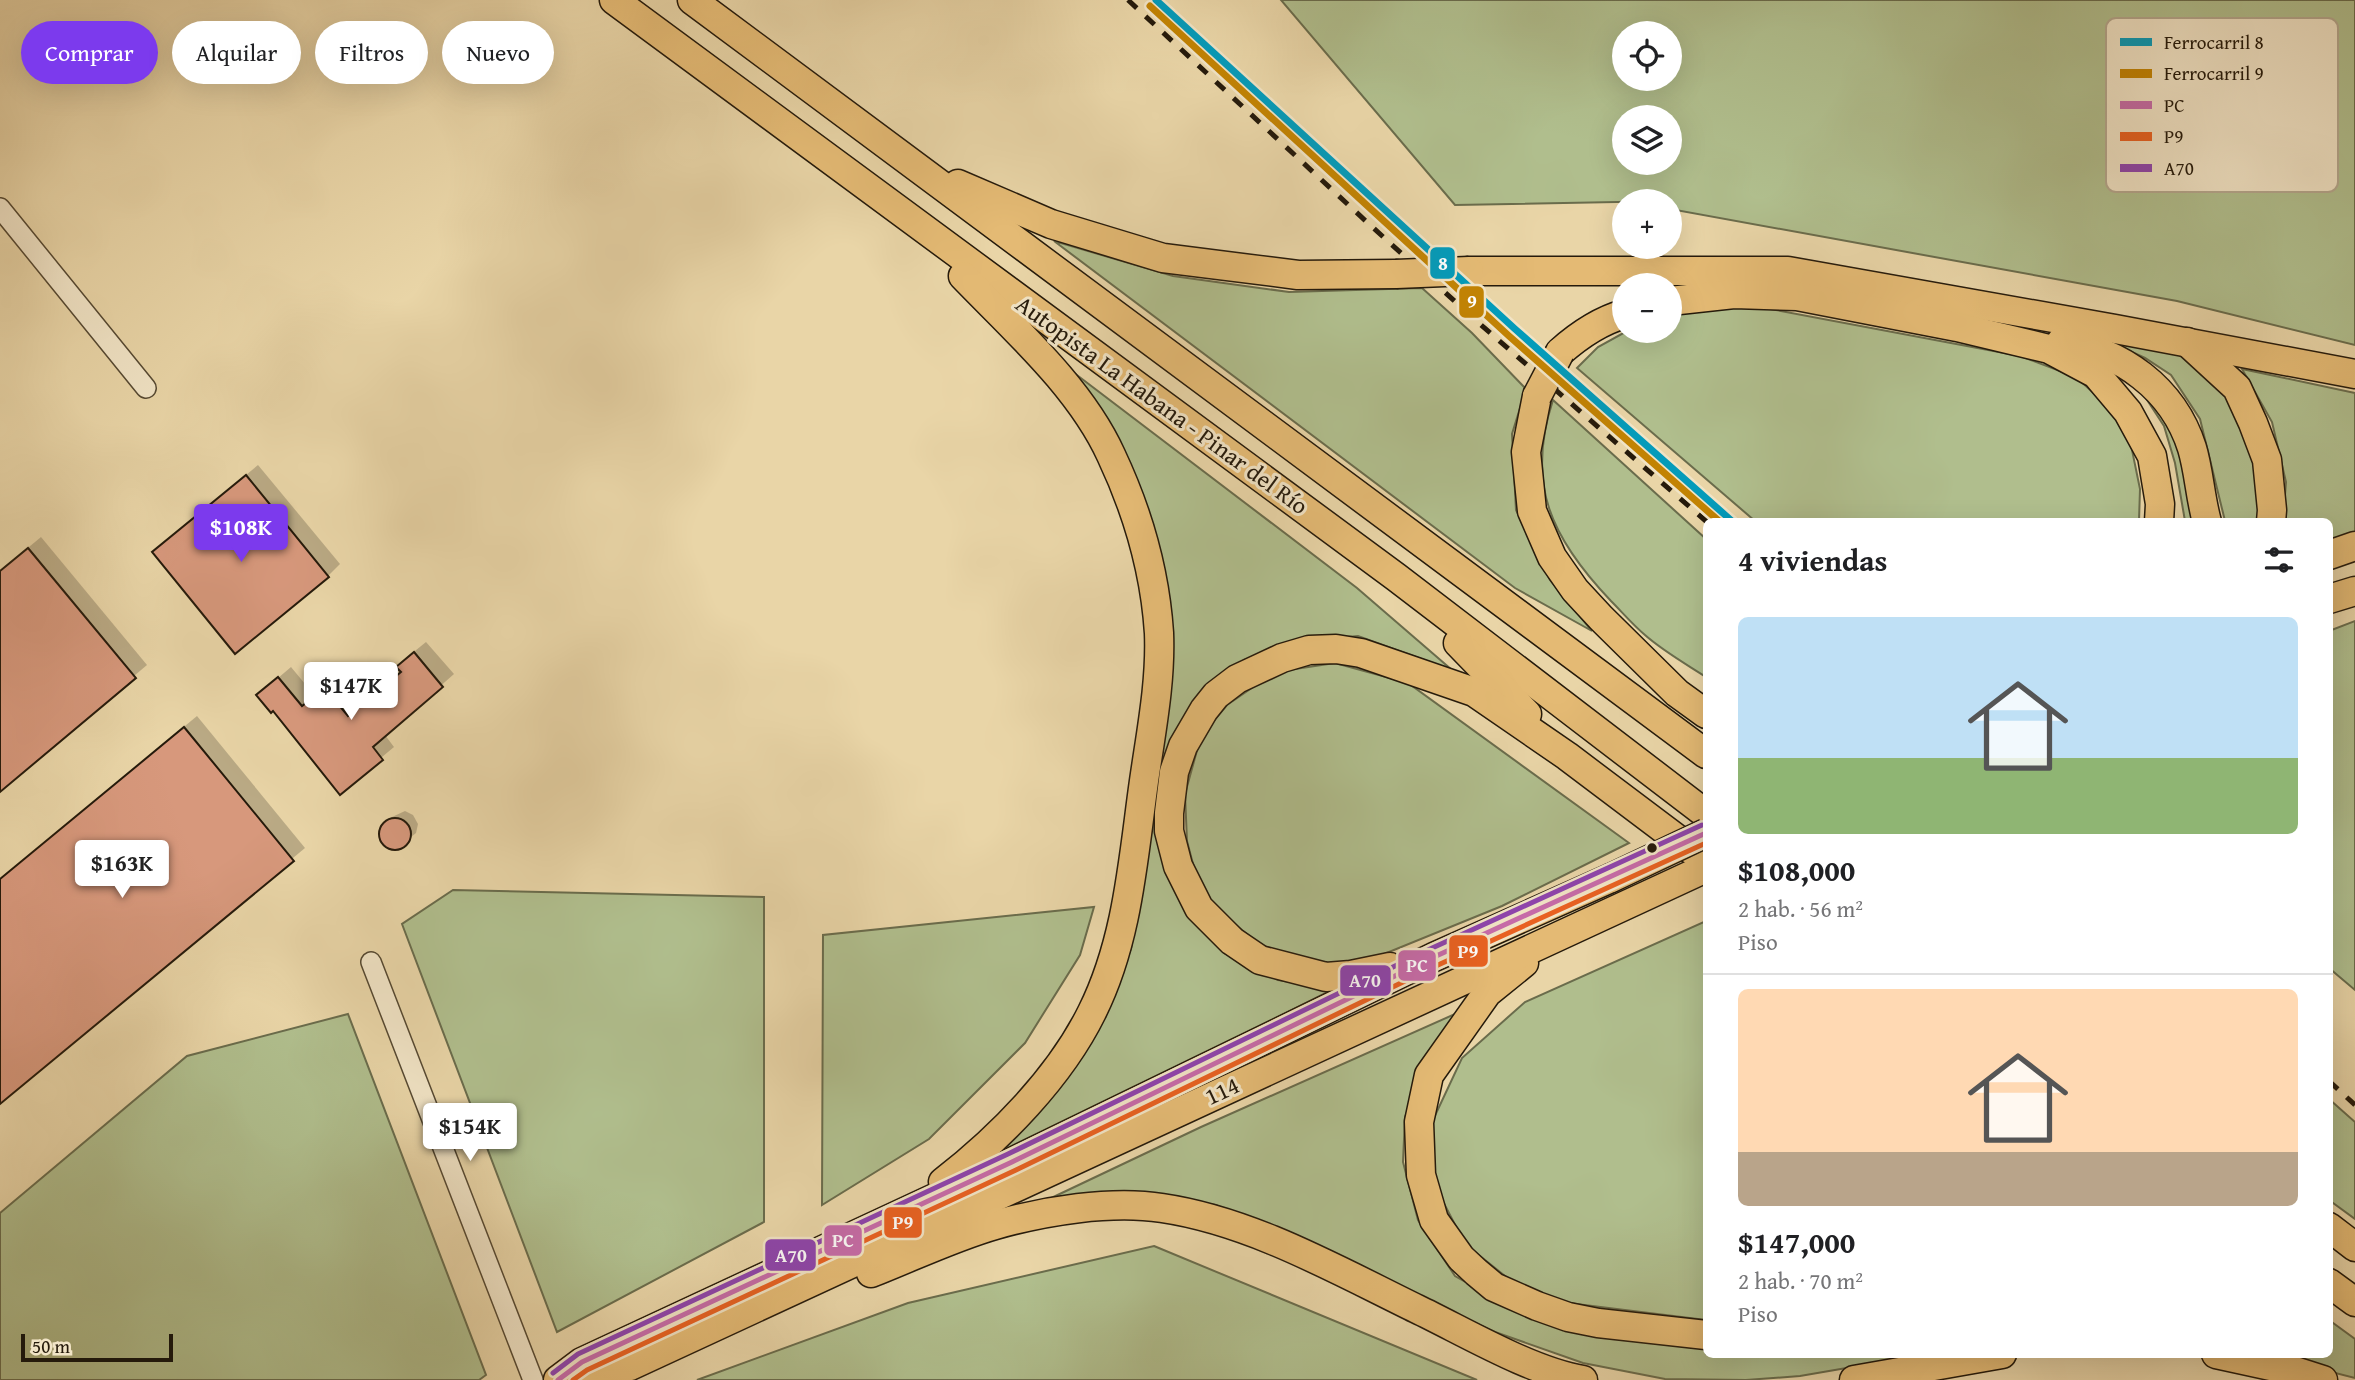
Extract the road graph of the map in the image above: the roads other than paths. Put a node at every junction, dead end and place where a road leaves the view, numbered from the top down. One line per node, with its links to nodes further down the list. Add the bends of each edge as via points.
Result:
1 (614, 0): 5 (highway, Autopista La Habana - Pinar del Río)
2 (692, 0): 3 (highway, Autopista La Habana - Pinar del Río)
3 (908, 162): 9 (highway, bridge, via 1051,224 1163,258 1298,275 1788,271); 22 (highway, Autopista La Habana - Pinar del Río)
4 (0, 208): 11 (street)
5 (914, 223): 17 (highway, Autopista La Habana - Pinar del Río); 34 (highway, via 1052,369 1110,452 1139,527 1159,633 1158,678 1128,901 1109,974 1069,1051 1017,1116 974,1158)
6 (1682, 300): 8 (highway, via 1734,294 1797,296)
7 (1612, 318): 23 (highway, bridge, via 1560,352 1538,397 1526,452 1532,511 1552,557 1575,590)
8 (1971, 330): 12 (highway, via 2049,349 2096,374 2128,412 2152,456); 13 (highway, via 2073,344 2134,368 2158,388 2180,420 2192,448)
9 (2187, 342): 10 (highway); 14 (highway, via 2237,388 2267,460)
10 (2355, 374)
11 (146, 388)
12 (2159, 518)
13 (2206, 518)
14 (2271, 518)
15 (2355, 546): 16 (highway)
16 (2333, 554)
17 (1396, 578): 26 (highway); 27 (highway, Autopista La Habana - Pinar del Río)
18 (2355, 579): 19 (highway)
19 (2333, 584)
20 (2355, 591): 21 (highway)
21 (2333, 598)
22 (1593, 670): 23 (highway); 25 (highway, Autopista La Habana - Pinar del Río)
23 (1676, 693): 24 (highway)
24 (1703, 712)
25 (1703, 752)
26 (1567, 756): 29 (highway); 32 (highway, via 1474,692 1387,660 1336,649 1309,650 1258,669 1237,679 1204,710 1183,746 1168,813 1172,848 1199,908 1232,941 1260,960 1306,973 1351,975)
27 (1703, 812)
28 (1703, 834): 32 (highway, 114, bridge)
29 (1703, 859)
30 (1703, 869): 31 (highway, 114)
31 (1560, 934): 39 (highway, via 1487,993 1429,1076 1419,1122 1421,1175 1434,1220 1476,1272 1494,1287 1537,1306 1598,1323); 42 (highway, 114)
32 (1434, 957): 34 (highway, 114)
33 (371, 962): 43 (street)
34 (902, 1213): 44 (highway, 114, via 582,1362)
35 (2333, 1230): 36 (highway)
36 (2355, 1247)
37 (2333, 1286): 38 (highway)
38 (2355, 1302)
39 (1703, 1335)
40 (1979, 1358): 47 (highway)
41 (2234, 1358): 48 (highway)
42 (630, 1366): 45 (highway, 114); 46 (highway, via 994,1226 1112,1205 1160,1207 1206,1216 1302,1253 1528,1363)
43 (533, 1380)
44 (558, 1380)
45 (584, 1380)
46 (1583, 1380)
47 (1854, 1380)
48 (2323, 1380)

